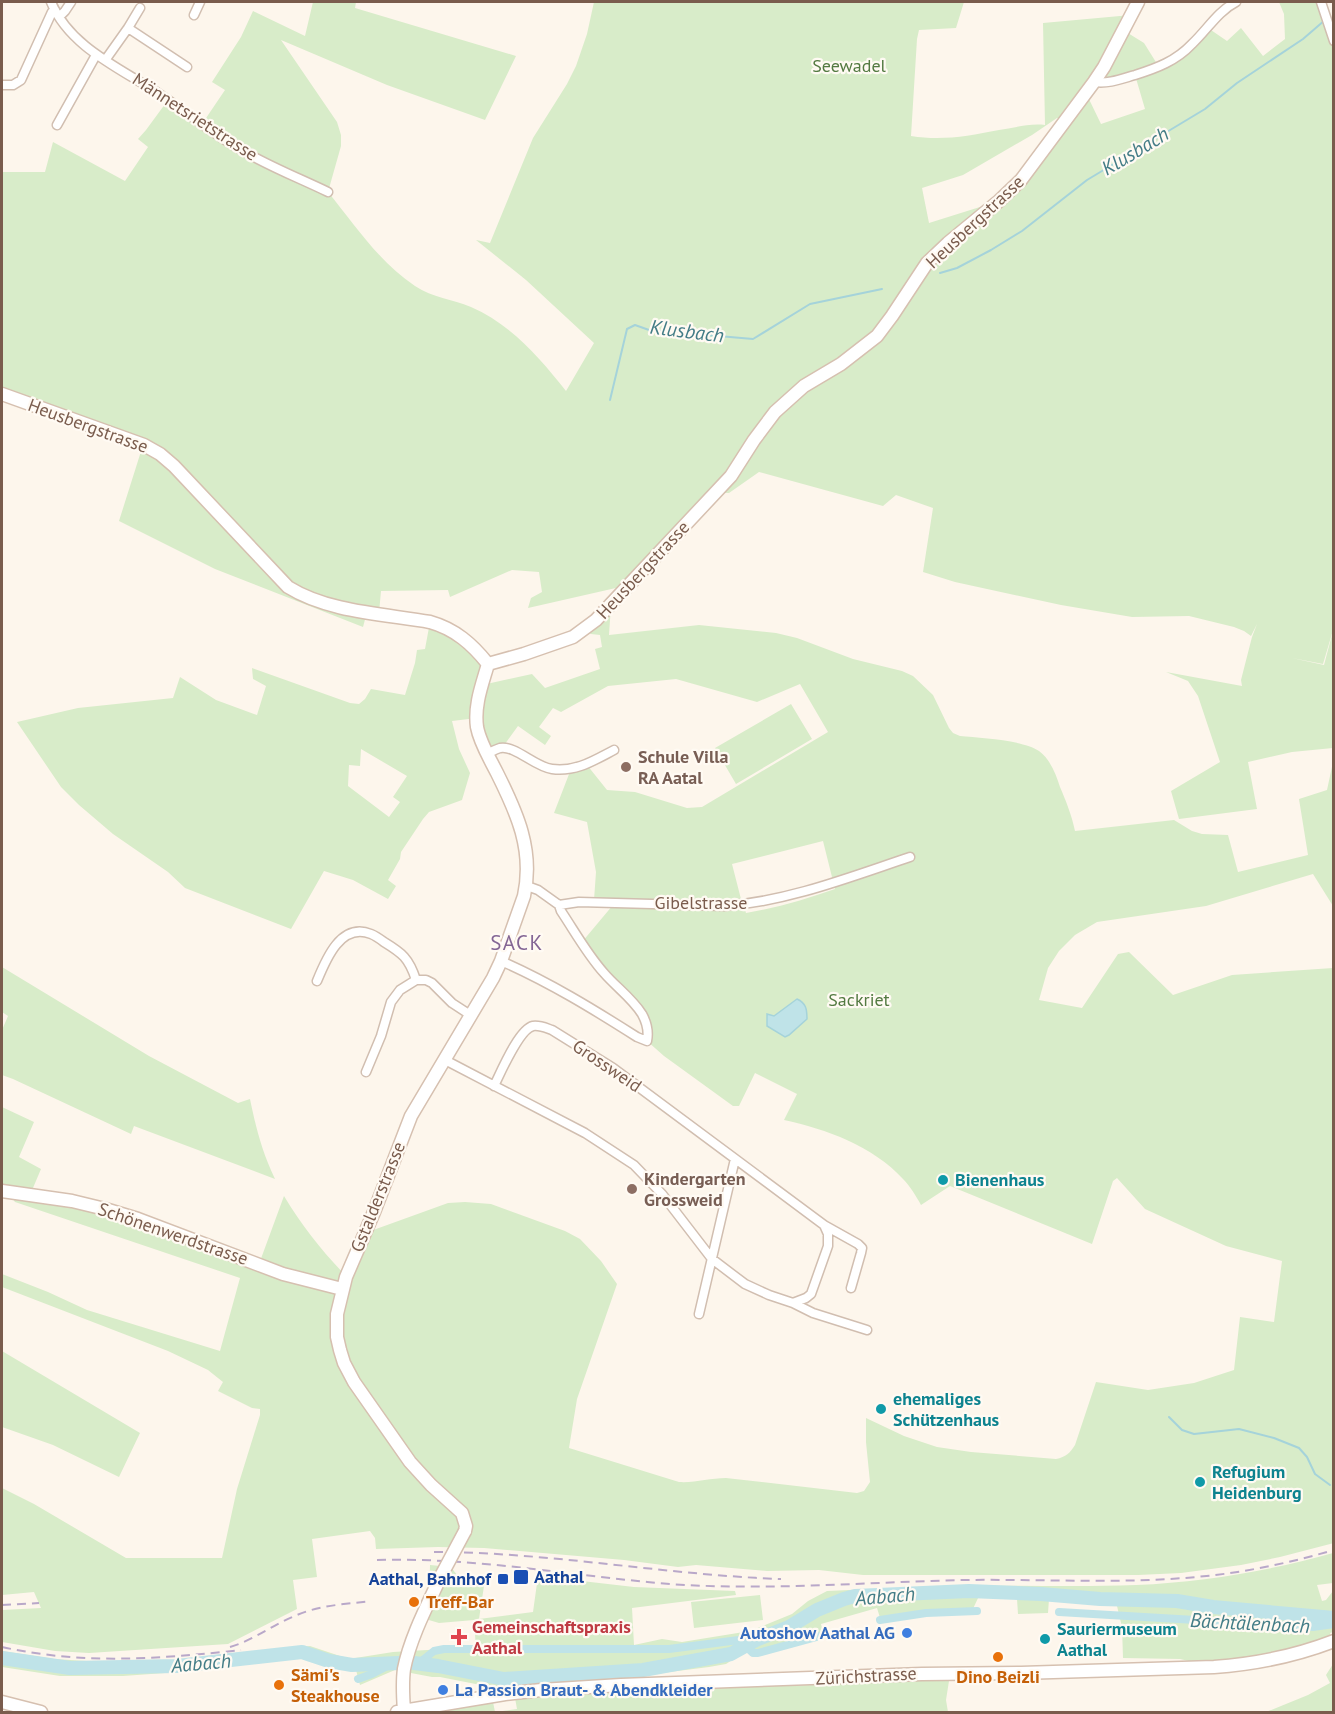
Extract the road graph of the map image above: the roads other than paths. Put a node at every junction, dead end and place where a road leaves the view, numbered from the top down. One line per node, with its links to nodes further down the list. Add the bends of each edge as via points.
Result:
1 (71, 2): 7 (street, via 65,11)
2 (200, 2): 8 (street)
3 (1138, 2): 14 (street, Heusbergstrasse)
4 (1236, 2): 14 (street, via 1173,60 1107,84)
5 (1321, 2): 10 (street)
6 (140, 8): 9 (street)
7 (55, 9): 11 (street, Männetsrietstrasse); 15 (street, via 21,80)
8 (194, 15)
9 (128, 28): 12 (street); 13 (street)
10 (1334, 40)
11 (96, 55): 12 (street, Männetsrietstrasse); 16 (street)
12 (106, 59): 17 (street, Männetsrietstrasse, via 247,154)
13 (187, 67)
14 (1094, 82): 19 (street, Heusbergstrasse, via 1012,190 927,264 877,336 804,386 775,412 731,476 596,620 573,637)
15 (2, 85)
16 (57, 125)
17 (328, 192)
18 (2, 394): 19 (street, Heusbergstrasse, via 153,449 174,466 288,587 303,596 329,605 442,626 463,638)
19 (488, 664): 21 (street, Gstalderstrasse, via 478,698 477,718)
20 (614, 750): 21 (street, via 571,769 550,769 502,748)
21 (487, 754): 23 (street, Gstalderstrasse, via 520,824 527,860)
22 (910, 857): 24 (street, Gibelstrasse, via 786,897 745,905)
23 (526, 886): 24 (street); 25 (street, Gstalderstrasse)
24 (559, 905): 25 (street, via 587,951 641,1012 648,1029 647,1041)
25 (501, 961): 28 (street, Gstalderstrasse)
26 (416, 980): 27 (street, via 402,953 370,934 358,932 338,942); 28 (street, via 432,983); 30 (street, via 400,990 391,1002)
27 (317, 981)
28 (472, 1016): 29 (street, Gstalderstrasse)
29 (445, 1060): 31 (street); 37 (street, Gstalderstrasse, via 405,1128)
30 (366, 1072)
31 (494, 1086): 32 (street, Grossweid, via 525,1030 541,1026 613,1068); 35 (street, via 591,1137 634,1165 662,1194)
32 (735, 1159): 34 (street, Grossweid); 35 (street)
33 (2, 1191): 37 (street, Schönenwerdstrasse, via 105,1209 283,1274)
34 (824, 1225): 36 (street, Grossweid, via 862,1248); 38 (street, via 829,1239 814,1287 806,1298)
35 (712, 1259): 38 (street, via 756,1290); 39 (street)
36 (851, 1288)
37 (342, 1289): 43 (street, Gstalderstrasse, bridge, via 337,1337 344,1363 410,1462 462,1513 466,1526 422,1618 406,1662)
38 (793, 1303): 40 (street)
39 (699, 1314)
40 (867, 1330)
41 (1334, 1641): 43 (street, Zürichstrasse, via 1287,1657 1243,1665 621,1685 510,1694)
42 (2, 1702): 44 (street)
43 (400, 1712)
44 (41, 1713)

